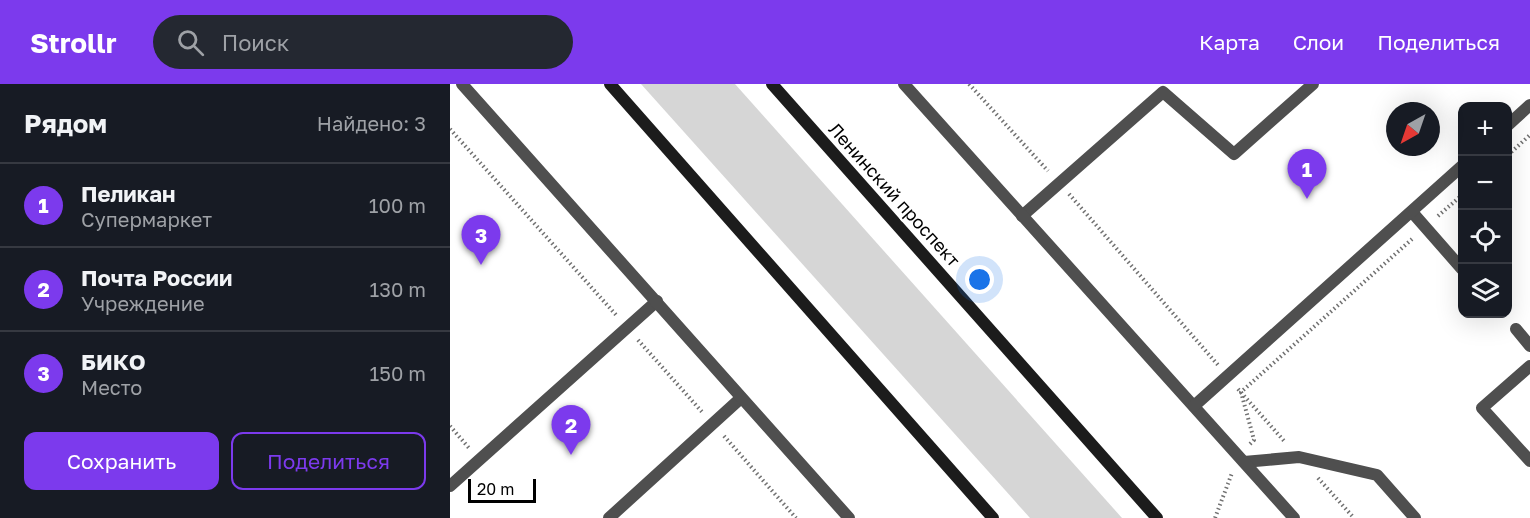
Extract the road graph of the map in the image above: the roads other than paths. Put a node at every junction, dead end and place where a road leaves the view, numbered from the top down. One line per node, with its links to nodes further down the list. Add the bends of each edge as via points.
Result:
1 (462, 84): 13 (street)
2 (610, 84): 24 (main road)
3 (772, 84): 25 (main road, Ленинский проспект)
4 (904, 84): 11 (street)
5 (1313, 84): 6 (street, via 1234,154)
6 (1167, 88): 11 (street)
7 (1530, 105): 8 (street)
8 (1512, 121)
9 (1458, 170): 10 (street)
10 (1412, 212): 12 (street); 18 (street)
11 (1022, 216): 18 (street)
12 (1458, 264)
13 (657, 301): 17 (street); 21 (street)
14 (1516, 329): 15 (street)
15 (1530, 346)
16 (1530, 366): 19 (street, via 1482,408)
17 (741, 398): 22 (street); 23 (street)
18 (1194, 406): 20 (street)
19 (1530, 461)
20 (1244, 462): 26 (street); 27 (street, via 1299,457 1377,475)
21 (450, 486)
22 (609, 518)
23 (849, 518)
24 (993, 518)
25 (1157, 518)
26 (1294, 518)
27 (1415, 518)

